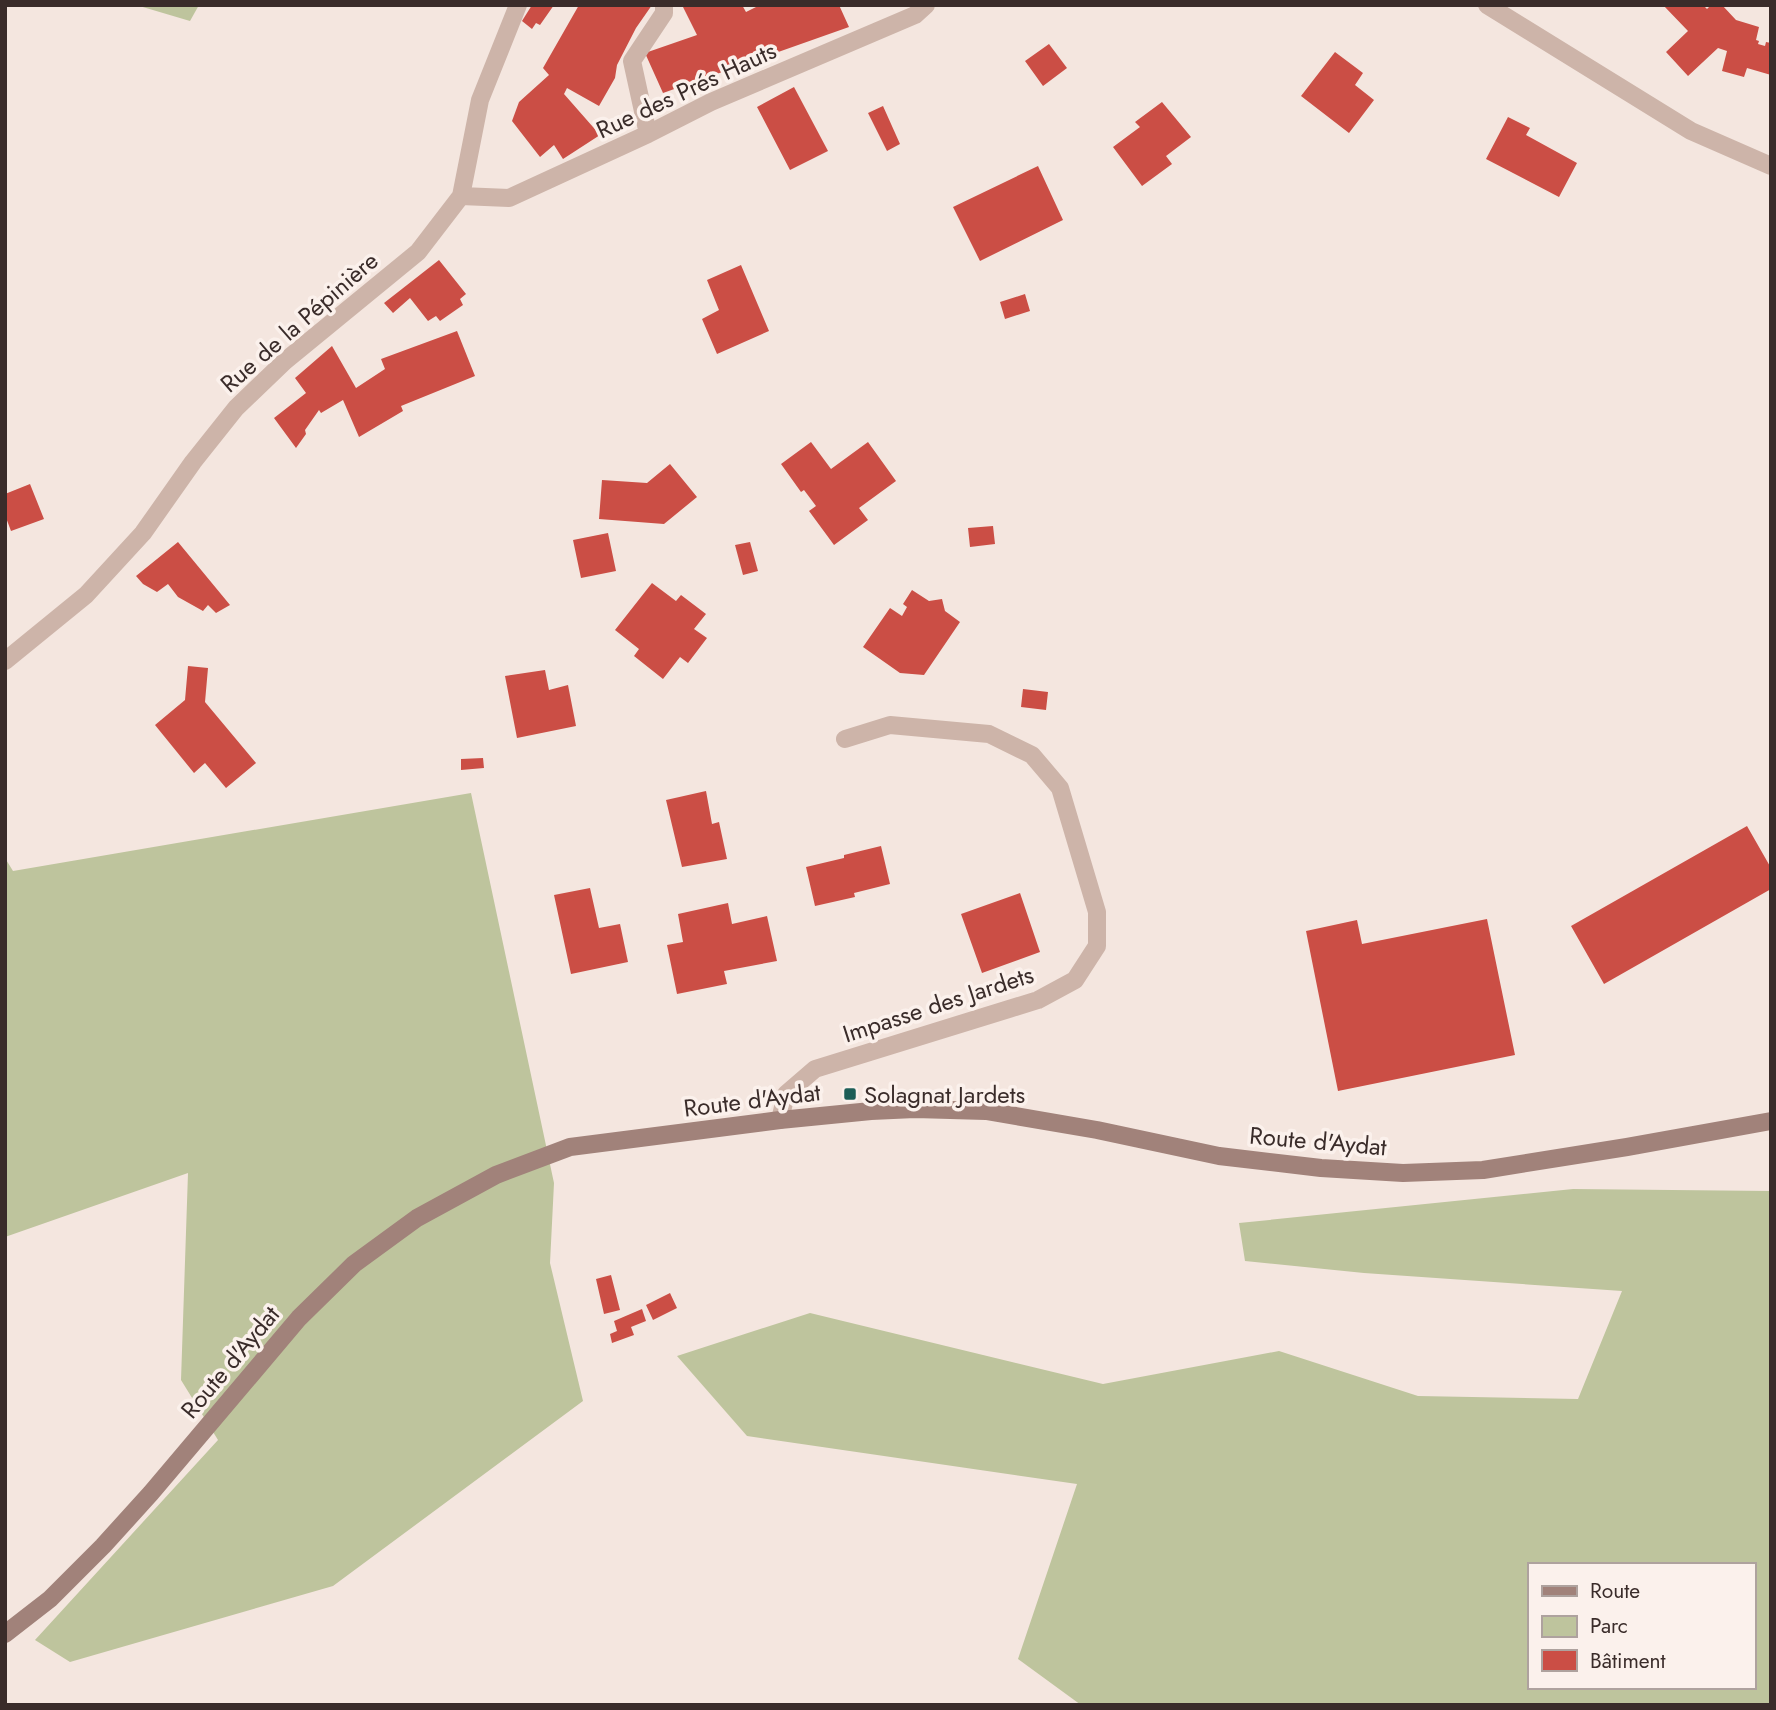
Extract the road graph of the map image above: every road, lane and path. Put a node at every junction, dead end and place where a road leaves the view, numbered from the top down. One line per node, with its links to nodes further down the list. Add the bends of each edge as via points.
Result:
1 (518, 5): 7 (street, Rue de la Pépinière, via 480,100)
2 (664, 5): 5 (street, via 664,13 632,61)
3 (926, 5): 5 (street, Rue des Prés Hauts, via 915,15 711,102)
4 (1487, 5): 6 (street, via 1691,131)
5 (648, 134): 7 (street, Rue des Prés Hauts, via 509,198)
6 (1771, 166)
7 (461, 196): 8 (street, Rue de la Pépinière, via 418,252 285,361 236,408 118,560 86,595)
8 (5, 661)
9 (845, 739): 10 (street, Impasse des Jardets, via 890,724 989,734 1032,755 1060,788 1097,912 1097,946 1075,980 1038,1000 815,1069 786,1094)
10 (780, 1119): 11 (main road, Route d'Aydat, via 904,1109 986,1111 1219,1156 1404,1173 1483,1170); 12 (main road, Route d'Aydat, via 570,1147 496,1175 417,1218 354,1264 299,1318 103,1546 50,1600)
11 (1771, 1121)
12 (5, 1634)

